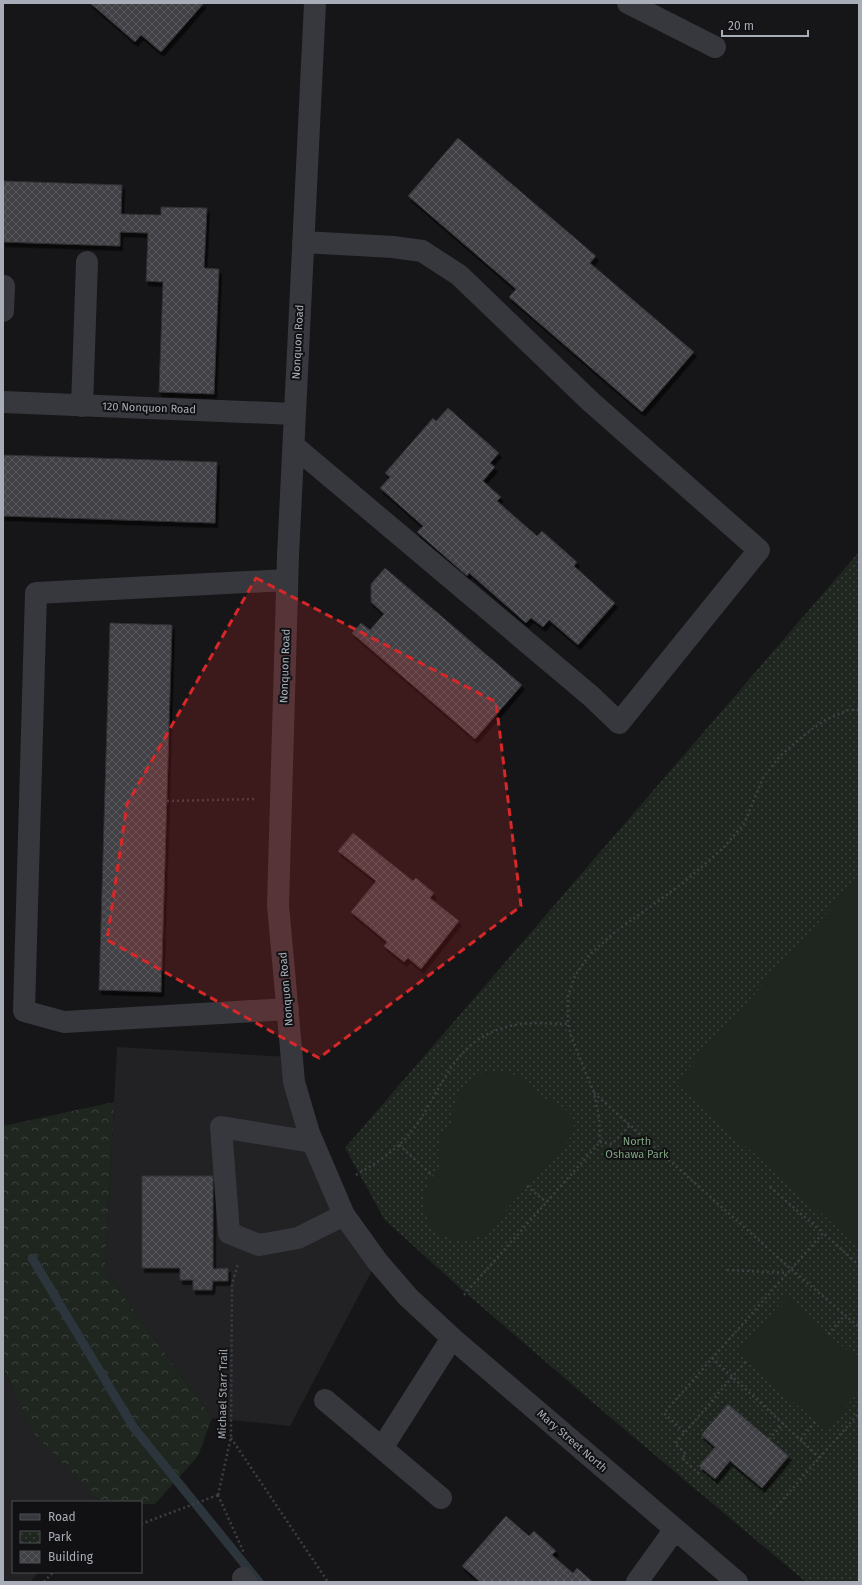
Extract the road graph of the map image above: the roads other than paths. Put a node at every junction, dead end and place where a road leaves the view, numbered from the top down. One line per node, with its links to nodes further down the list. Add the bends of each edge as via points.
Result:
1 (628, 3): 3 (street)
2 (310, 6): 4 (street, Nonquon Road)
3 (715, 47)
4 (303, 242): 10 (street, Nonquon Road); 11 (street, via 422,251 459,275 590,402 759,550 619,723 592,696)
5 (87, 262): 9 (street)
6 (4, 286): 7 (street)
7 (3, 311)
8 (3, 402): 9 (street, 120 Nonquon Road)
9 (82, 406): 10 (street, 120 Nonquon Road)
10 (294, 414): 11 (street, Nonquon Road)
11 (294, 446): 12 (street, Nonquon Road)
12 (287, 580): 13 (street, Nonquon Road, via 278,905); 13 (street, via 36,593 24,1011 64,1022)
13 (288, 1009): 14 (street, Nonquon Road, via 294,1082)
14 (312, 1142): 15 (street, Nonquon Road); 15 (street, via 221,1127 229,1233 259,1245 298,1238)
15 (344, 1215): 16 (street, Nonquon Road, via 377,1261)
16 (408, 1297): 17 (street, Mary Street North)
17 (452, 1338): 19 (street); 21 (street, Mary Street North)
18 (325, 1400): 19 (street)
19 (382, 1448): 20 (street)
20 (441, 1498)
21 (675, 1529): 22 (street); 23 (street, Mary Street North)
22 (637, 1582)
23 (737, 1582)

